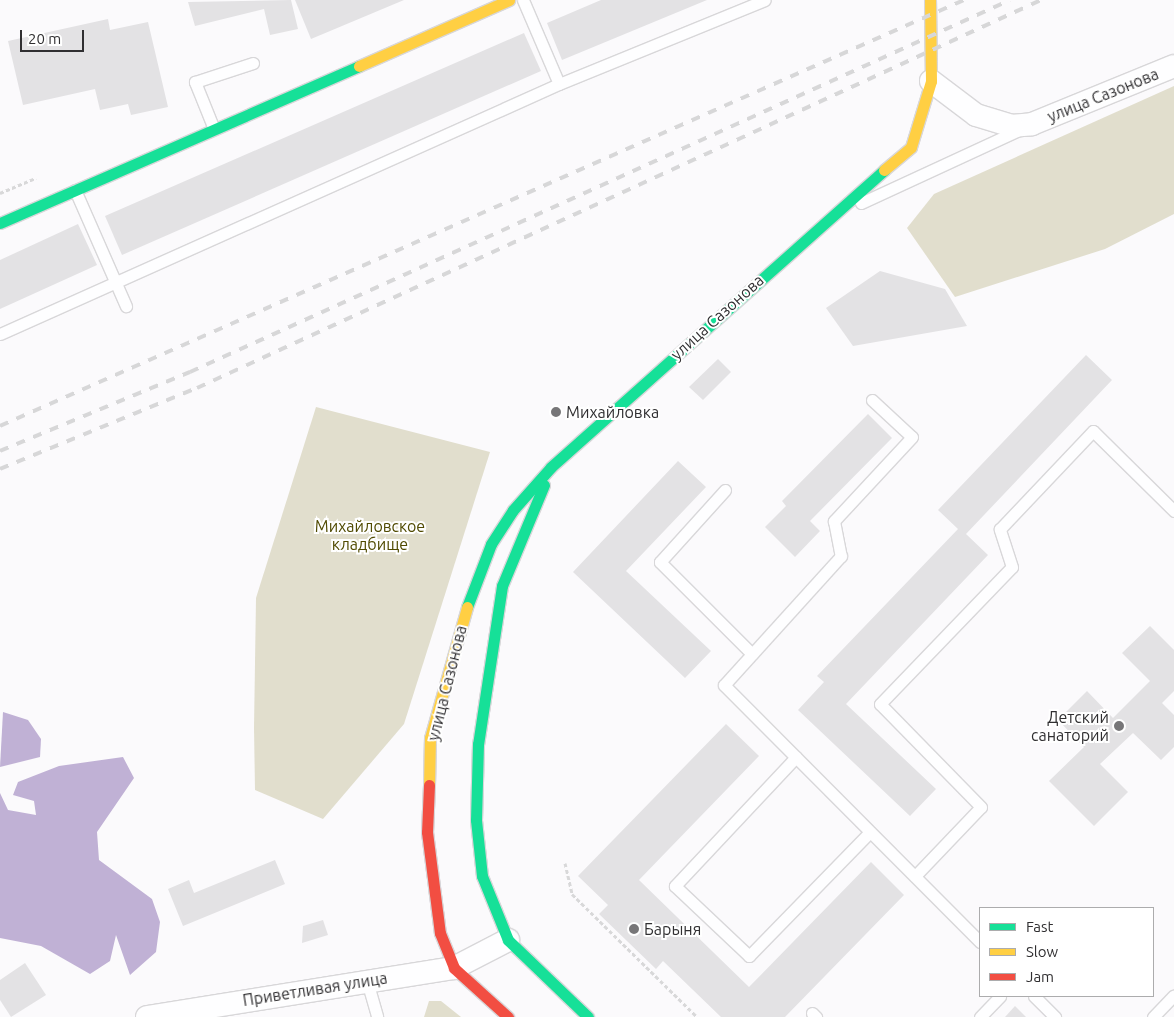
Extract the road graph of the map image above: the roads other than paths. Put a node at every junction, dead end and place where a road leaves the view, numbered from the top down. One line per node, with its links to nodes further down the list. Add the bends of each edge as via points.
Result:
1 (509, 0): 10 (main road)
2 (524, 0): 8 (lane)
3 (766, 0): 8 (lane)
4 (930, 0): 7 (main road, улица Сазонова)
5 (253, 63): 10 (lane, via 196,82)
6 (1174, 66): 9 (street, улица Сазонова)
7 (931, 81): 9 (street, улица Сазонова, via 984,119 1011,126); 12 (main road, улица Сазонова, via 911,147)
8 (560, 84): 14 (lane)
9 (1032, 124): 12 (lane)
10 (214, 129): 11 (main road)
11 (75, 190): 13 (main road); 14 (lane)
12 (837, 214): 18 (main road, улица Сазонова, via 738,297)
13 (0, 223)
14 (116, 282): 15 (lane); 16 (lane)
15 (126, 306)
16 (0, 334)
17 (872, 400): 21 (lane, via 912,437 834,521 841,556)
18 (551, 467): 25 (main road, улица Сазонова, via 502,586 478,744 476,820 482,876); 27 (main road, улица Сазонова, via 513,510 491,544 457,633 430,738 427,832 440,934)
19 (726, 490): 21 (lane, via 660,562)
20 (1174, 511): 24 (lane, via 1093,431 1000,529 1012,567 880,704 981,807)
21 (752, 654): 22 (lane, via 724,685)
22 (796, 757): 23 (lane); 23 (lane, via 675,886 749,956)
23 (870, 832): 24 (lane)
24 (915, 876): 26 (lane)
25 (508, 940): 27 (street, Приветливая улица); 35 (main road, улица Сазонова)
26 (979, 941)
27 (454, 968): 28 (street, Приветливая улица); 34 (main road, улица Сазонова)
28 (367, 981): 32 (street, Приветливая улица); 33 (lane)
29 (1174, 995): 38 (lane)
30 (999, 997): 36 (lane)
31 (1035, 997): 37 (lane)
32 (147, 1017)
33 (377, 1017)
34 (508, 1017)
35 (588, 1017)
36 (980, 1017)
37 (1055, 1017)
38 (1153, 1017)

